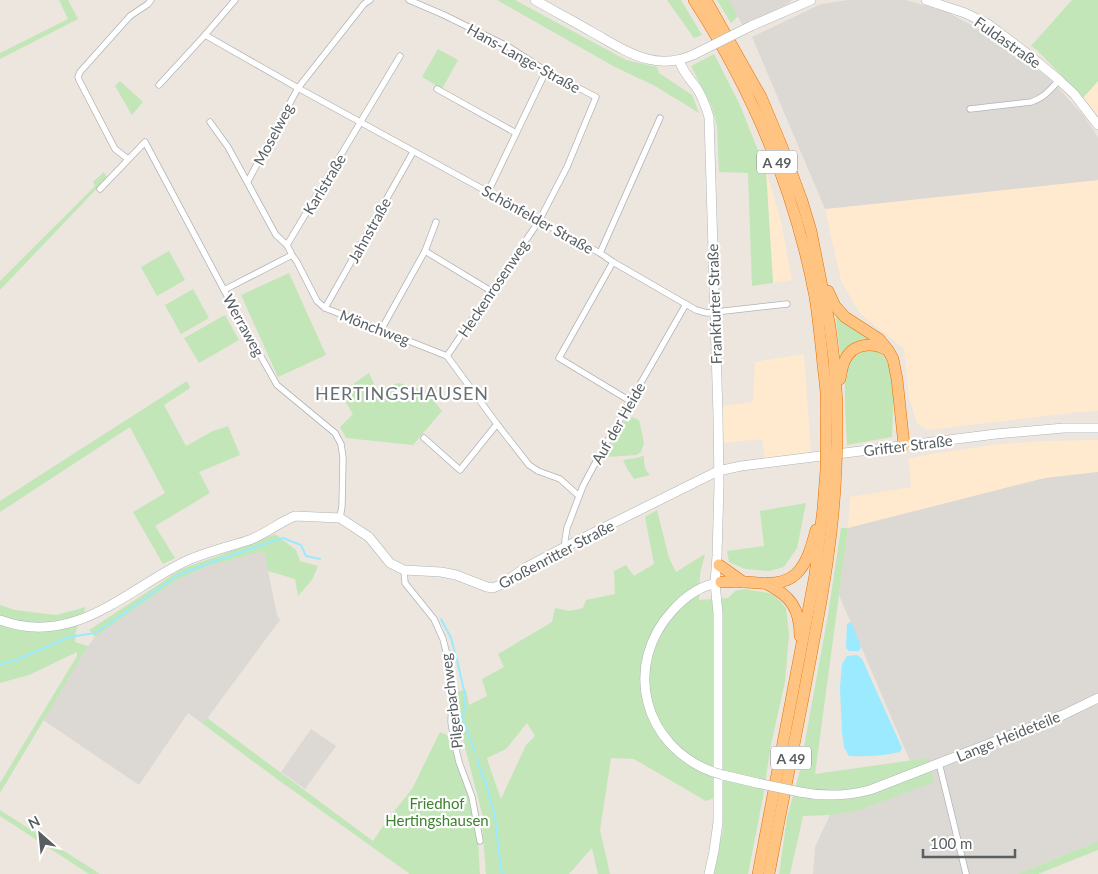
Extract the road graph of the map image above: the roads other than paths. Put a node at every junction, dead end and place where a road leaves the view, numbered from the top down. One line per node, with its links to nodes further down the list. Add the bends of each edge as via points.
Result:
1 (152, 0): 25 (street, via 130,16 78,76 115,149)
2 (235, 0): 10 (street)
3 (370, 0): 16 (street)
4 (409, 0): 13 (street, Hans-Lange-Straße, via 509,47)
5 (535, 0): 12 (street, via 630,54 658,62)
6 (694, 0): 51 (highway, A 49, via 752,106 777,162 796,219 816,307)
7 (706, 0): 35 (highway, A 49, via 736,51 782,147 802,201)
8 (809, 0): 12 (street, bridge)
9 (926, 0): 14 (street, Fuldastraße, via 988,24)
10 (205, 35): 15 (street); 16 (street, Schönfelder Straße)
11 (400, 56): 21 (street)
12 (678, 60): 42 (street, Frankfurter Straße, via 704,100 709,117)
13 (546, 70): 23 (street); 29 (street, Hans-Lange-Straße, via 596,98)
14 (1059, 80): 18 (street, via 1039,100); 22 (street, Fuldastraße)
15 (159, 85)
16 (298, 88): 21 (street, Schönfelder Straße); 26 (street, Moselweg)
17 (437, 90): 23 (street)
18 (970, 109)
19 (660, 118): 33 (street)
20 (210, 122): 26 (street, Mönchweg)
21 (361, 122): 24 (street, Schönfelder Straße); 31 (street, Karlstraße)
22 (1098, 125)
23 (516, 133): 28 (street)
24 (413, 152): 28 (street, Schönfelder Straße); 41 (street, Jahnstraße)
25 (128, 159): 27 (street, Werraweg); 37 (street, Werraweg, via 145,142)
26 (248, 181): 31 (street, Mönchweg, via 276,235)
27 (100, 189)
28 (488, 192): 29 (street, Schönfelder Straße)
29 (539, 221): 33 (street, Schönfelder Straße); 38 (street, Heckenrosenweg)
30 (436, 222): 32 (street)
31 (287, 245): 34 (street, Mönchweg)
32 (425, 251): 38 (street); 43 (street)
33 (600, 253): 36 (street, Schönfelder Straße)
34 (292, 255): 37 (street); 41 (street, Mönchweg, via 317,301)
35 (818, 260): 44 (highway, via 835,306 845,317 879,339); 47 (highway, A 49, via 832,344)
36 (613, 262): 39 (street, Schönfelder Straße); 46 (street, via 559,358)
37 (224, 290): 57 (street, Werraweg, via 277,385 335,433 341,444)
38 (491, 291): 45 (street, Heckenrosenweg)
39 (686, 304): 42 (street, Schönfelder Straße, via 696,310); 46 (street, Auf der Heide)
40 (787, 304): 42 (street)
41 (325, 308): 43 (street, Mönchweg)
42 (714, 313): 54 (street, Frankfurter Straße)
43 (381, 330): 45 (street, Mönchweg)
44 (888, 350): 47 (highway, via 866,344 849,353 842,368); 52 (highway, via 898,379)
45 (447, 356): 48 (street)
46 (630, 401): 55 (street, Auf der Heide)
47 (837, 403): 51 (highway, A 49)
48 (497, 424): 50 (street, via 460,470); 55 (street, via 529,465 560,479)
49 (1098, 428): 52 (street, Grifter Straße, via 996,434)
50 (424, 438)
51 (832, 441): 53 (highway, A 49, bridge)
52 (904, 446): 54 (street, Grifter Straße)
53 (831, 469): 56 (highway, A 49); 71 (highway, A 49, via 834,504 824,585)
54 (718, 471): 58 (street, Großenritter Straße); 59 (street, Frankfurter Straße)
55 (579, 496): 58 (street, Auf der Heide, via 567,528)
56 (823, 509): 63 (highway, via 806,559 798,572 784,581); 65 (highway, A 49)
57 (340, 518): 60 (street, via 369,537 390,563); 64 (street, via 295,516 253,539 191,558 102,610 68,624 28,626)
58 (565, 547): 60 (street, Großenritter Straße, via 494,588 448,574)
59 (718, 560): 61 (highway); 62 (street, Frankfurter Straße)
60 (404, 570): 68 (street, Pilgerbachweg, via 405,583 434,619 444,639 449,663 454,741 472,797)
61 (743, 582): 62 (highway); 63 (highway)
62 (718, 583): 67 (street, bridge, via 704,587 676,607 656,632 649,649 645,676 651,712 664,738 683,757 723,775 831,796 879,787); 69 (street, Frankfurter Straße, via 718,822)
63 (765, 584): 65 (highway, via 782,592 793,605 800,631)
64 (0, 620)
65 (801, 654): 70 (highway, A 49)
66 (1098, 698): 67 (street, Lange Heideteile)
67 (939, 763): 72 (street, Lange Heideteile)
68 (480, 841)
69 (709, 874)
70 (758, 874)
71 (770, 874)
72 (966, 874)

